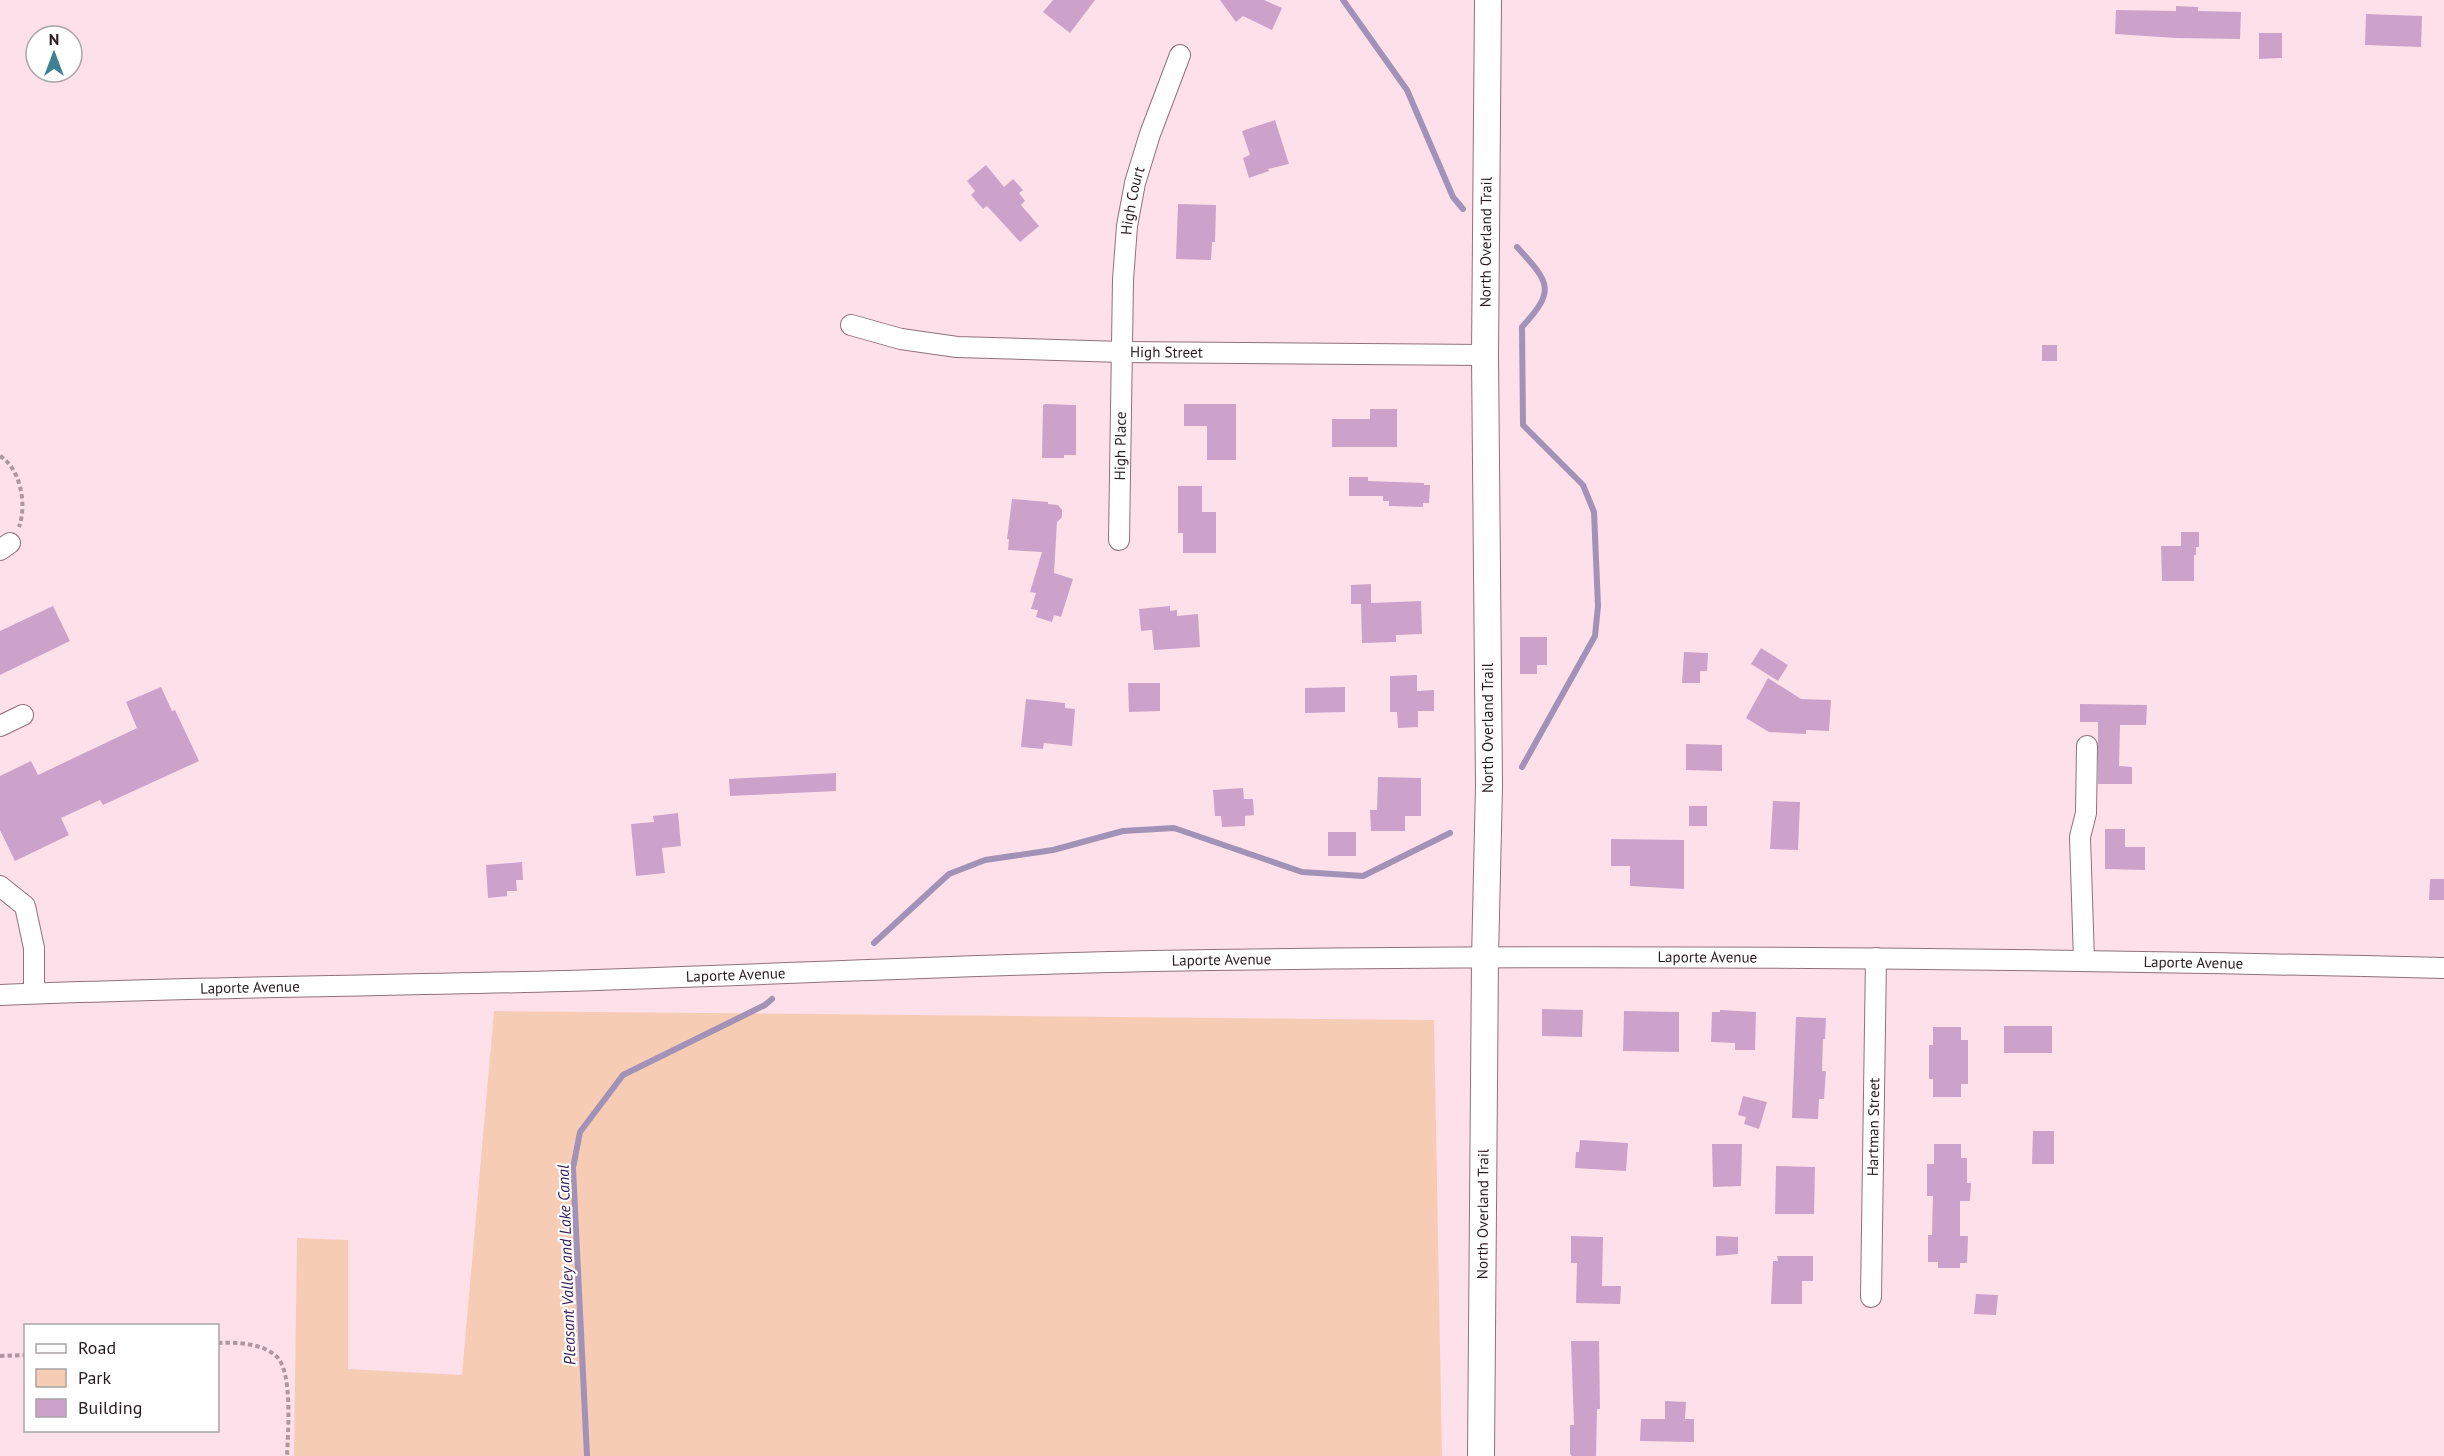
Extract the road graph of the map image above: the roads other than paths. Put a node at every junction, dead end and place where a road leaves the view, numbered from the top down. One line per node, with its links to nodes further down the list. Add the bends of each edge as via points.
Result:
1 (1488, 0): 5 (main road, North Overland Trail)
2 (1180, 55): 4 (street, High Court, via 1135,183 1127,226)
3 (851, 325): 4 (street, High Street, via 902,339 957,347)
4 (1122, 352): 5 (street, High Street); 6 (street, High Place)
5 (1485, 355): 12 (main road, North Overland Trail, via 1489,758)
6 (1119, 540)
7 (23, 715): 8 (street)
8 (0, 726)
9 (2087, 746): 13 (street, via 2086,813 2080,837)
10 (0, 886): 15 (street, via 25,906 33,948)
11 (1876, 958): 12 (street, Laporte Avenue); 13 (street, Laporte Avenue); 17 (street, Hartman Street)
12 (1485, 959): 15 (street, Laporte Avenue, via 1153,961 572,981); 18 (main road, North Overland Trail)
13 (2084, 960): 14 (street, Laporte Avenue)
14 (2444, 968)
15 (34, 993): 16 (street, Laporte Avenue)
16 (0, 995)
17 (1871, 1297)
18 (1481, 1456)

